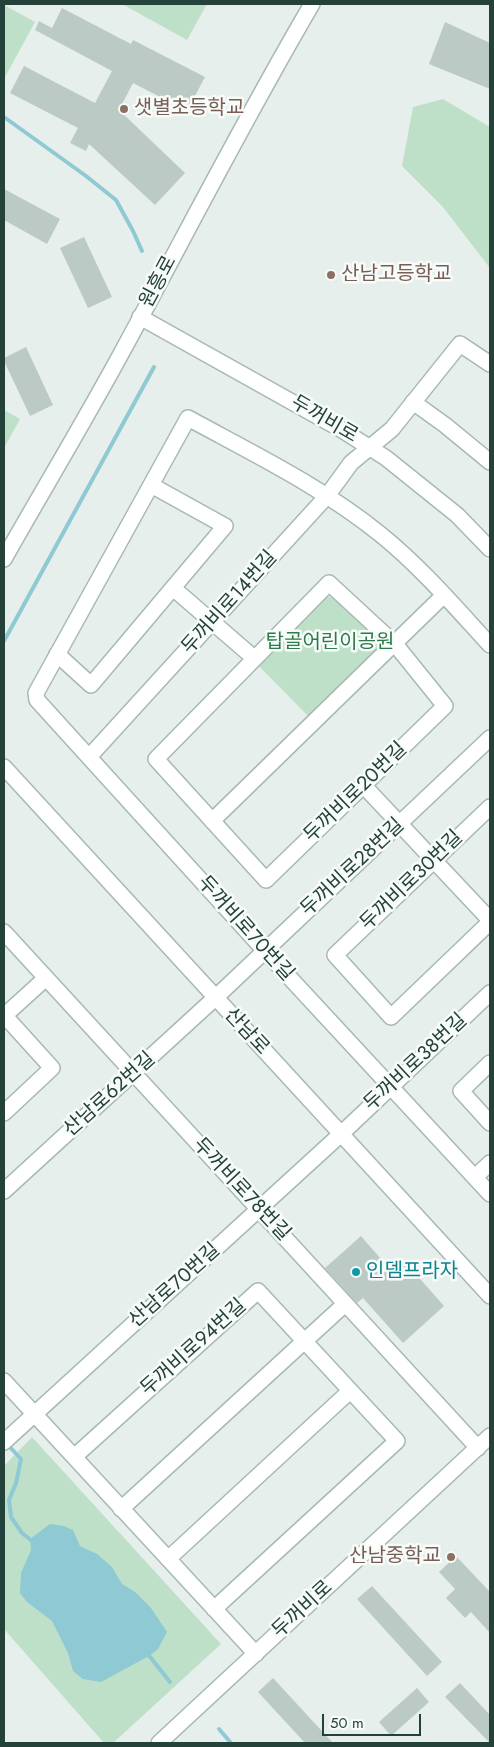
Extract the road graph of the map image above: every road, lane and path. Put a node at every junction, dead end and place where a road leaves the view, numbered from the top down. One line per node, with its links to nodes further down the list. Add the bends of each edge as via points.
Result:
1 (312, 4): 2 (street, 원흥로, via 270,75)
2 (140, 317): 5 (street, 두꺼비로); 10 (street, 원흥로)
3 (490, 364): 4 (street, 두꺼비로14번길, via 460,344)
4 (414, 402): 5 (street, 두꺼비로14번길, via 392,429); 6 (street)
5 (369, 447): 8 (street, 두꺼비로14번길, via 351,463); 9 (street, 두꺼비로, via 416,481)
6 (490, 462)
7 (151, 485): 8 (street, 두꺼비로70번길, via 188,418); 11 (street, via 225,526); 16 (street, 두꺼비로70번길)
8 (327, 496): 12 (street, via 381,535); 13 (street, 두꺼비로14번길)
9 (489, 543)
10 (4, 559)
11 (173, 588): 13 (street); 16 (street, via 91,685)
12 (444, 595): 14 (street); 15 (street)
13 (212, 622): 17 (street); 19 (street, 두꺼비로14번길)
14 (394, 644): 17 (street, 두꺼비로20번길, via 329,582); 21 (street, 두꺼비로20번길, via 445,706); 23 (street)
15 (490, 645)
16 (57, 654): 19 (street, 두꺼비로70번길, via 36,693 37,700)
17 (254, 658): 23 (street, 두꺼비로20번길, via 156,759)
18 (490, 738): 24 (street, 두꺼비로28번길)
19 (89, 757): 28 (street, 두꺼비로70번길)
20 (4, 767): 31 (street, 산남로)
21 (364, 786): 23 (street, 두꺼비로20번길, via 266,880); 24 (street)
22 (490, 807): 25 (street, 두꺼비로30번길)
23 (212, 821)
24 (400, 824): 25 (street); 28 (street, 두꺼비로28번길)
25 (434, 860): 26 (street); 26 (street, 두꺼비로30번길, via 335,955 391,1017)
26 (490, 921)
27 (4, 932): 29 (street, 두꺼비로78번길)
28 (265, 951): 31 (street, 두꺼비로28번길); 35 (street, 두꺼비로70번길)
29 (46, 978): 32 (street); 34 (street, 두꺼비로78번길)
30 (490, 993): 35 (street, 두꺼비로38번길)
31 (215, 998): 34 (street, 산남로62번길); 38 (street, 산남로)
32 (4, 1016): 36 (street, via 52,1068)
33 (490, 1063): 37 (street, via 461,1091)
34 (134, 1073): 41 (street, 산남로62번길); 43 (street, 두꺼비로78번길)
35 (390, 1087): 38 (street, 두꺼비로38번길); 40 (street, 두꺼비로70번길)
36 (4, 1113)
37 (490, 1123)
38 (341, 1134): 43 (street, 산남로70번길); 44 (street, 산남로)
39 (490, 1163): 40 (street)
40 (475, 1178): 42 (street, 두꺼비로70번길)
41 (4, 1191)
42 (490, 1194)
43 (259, 1210): 45 (street, 두꺼비로78번길); 49 (street, 산남로70번길)
44 (490, 1296)
45 (345, 1304): 46 (street); 52 (street, 두꺼비로78번길)
46 (305, 1341): 48 (street, 두꺼비로94번길); 53 (street, 두꺼비로94번길, via 258,1291); 54 (street)
47 (4, 1381): 49 (street)
48 (350, 1391): 55 (street); 56 (street, 두꺼비로94번길, via 397,1441)
49 (34, 1414): 51 (street, 산남로70번길); 53 (street)
50 (490, 1436): 52 (street, 두꺼비로)
51 (6, 1439)
52 (478, 1448): 57 (street, 두꺼비로)
53 (74, 1457): 54 (street)
54 (121, 1509): 55 (street)
55 (168, 1559): 56 (street)
56 (214, 1609): 57 (street)
57 (256, 1654): 58 (street, 두꺼비로)
58 (159, 1743)

